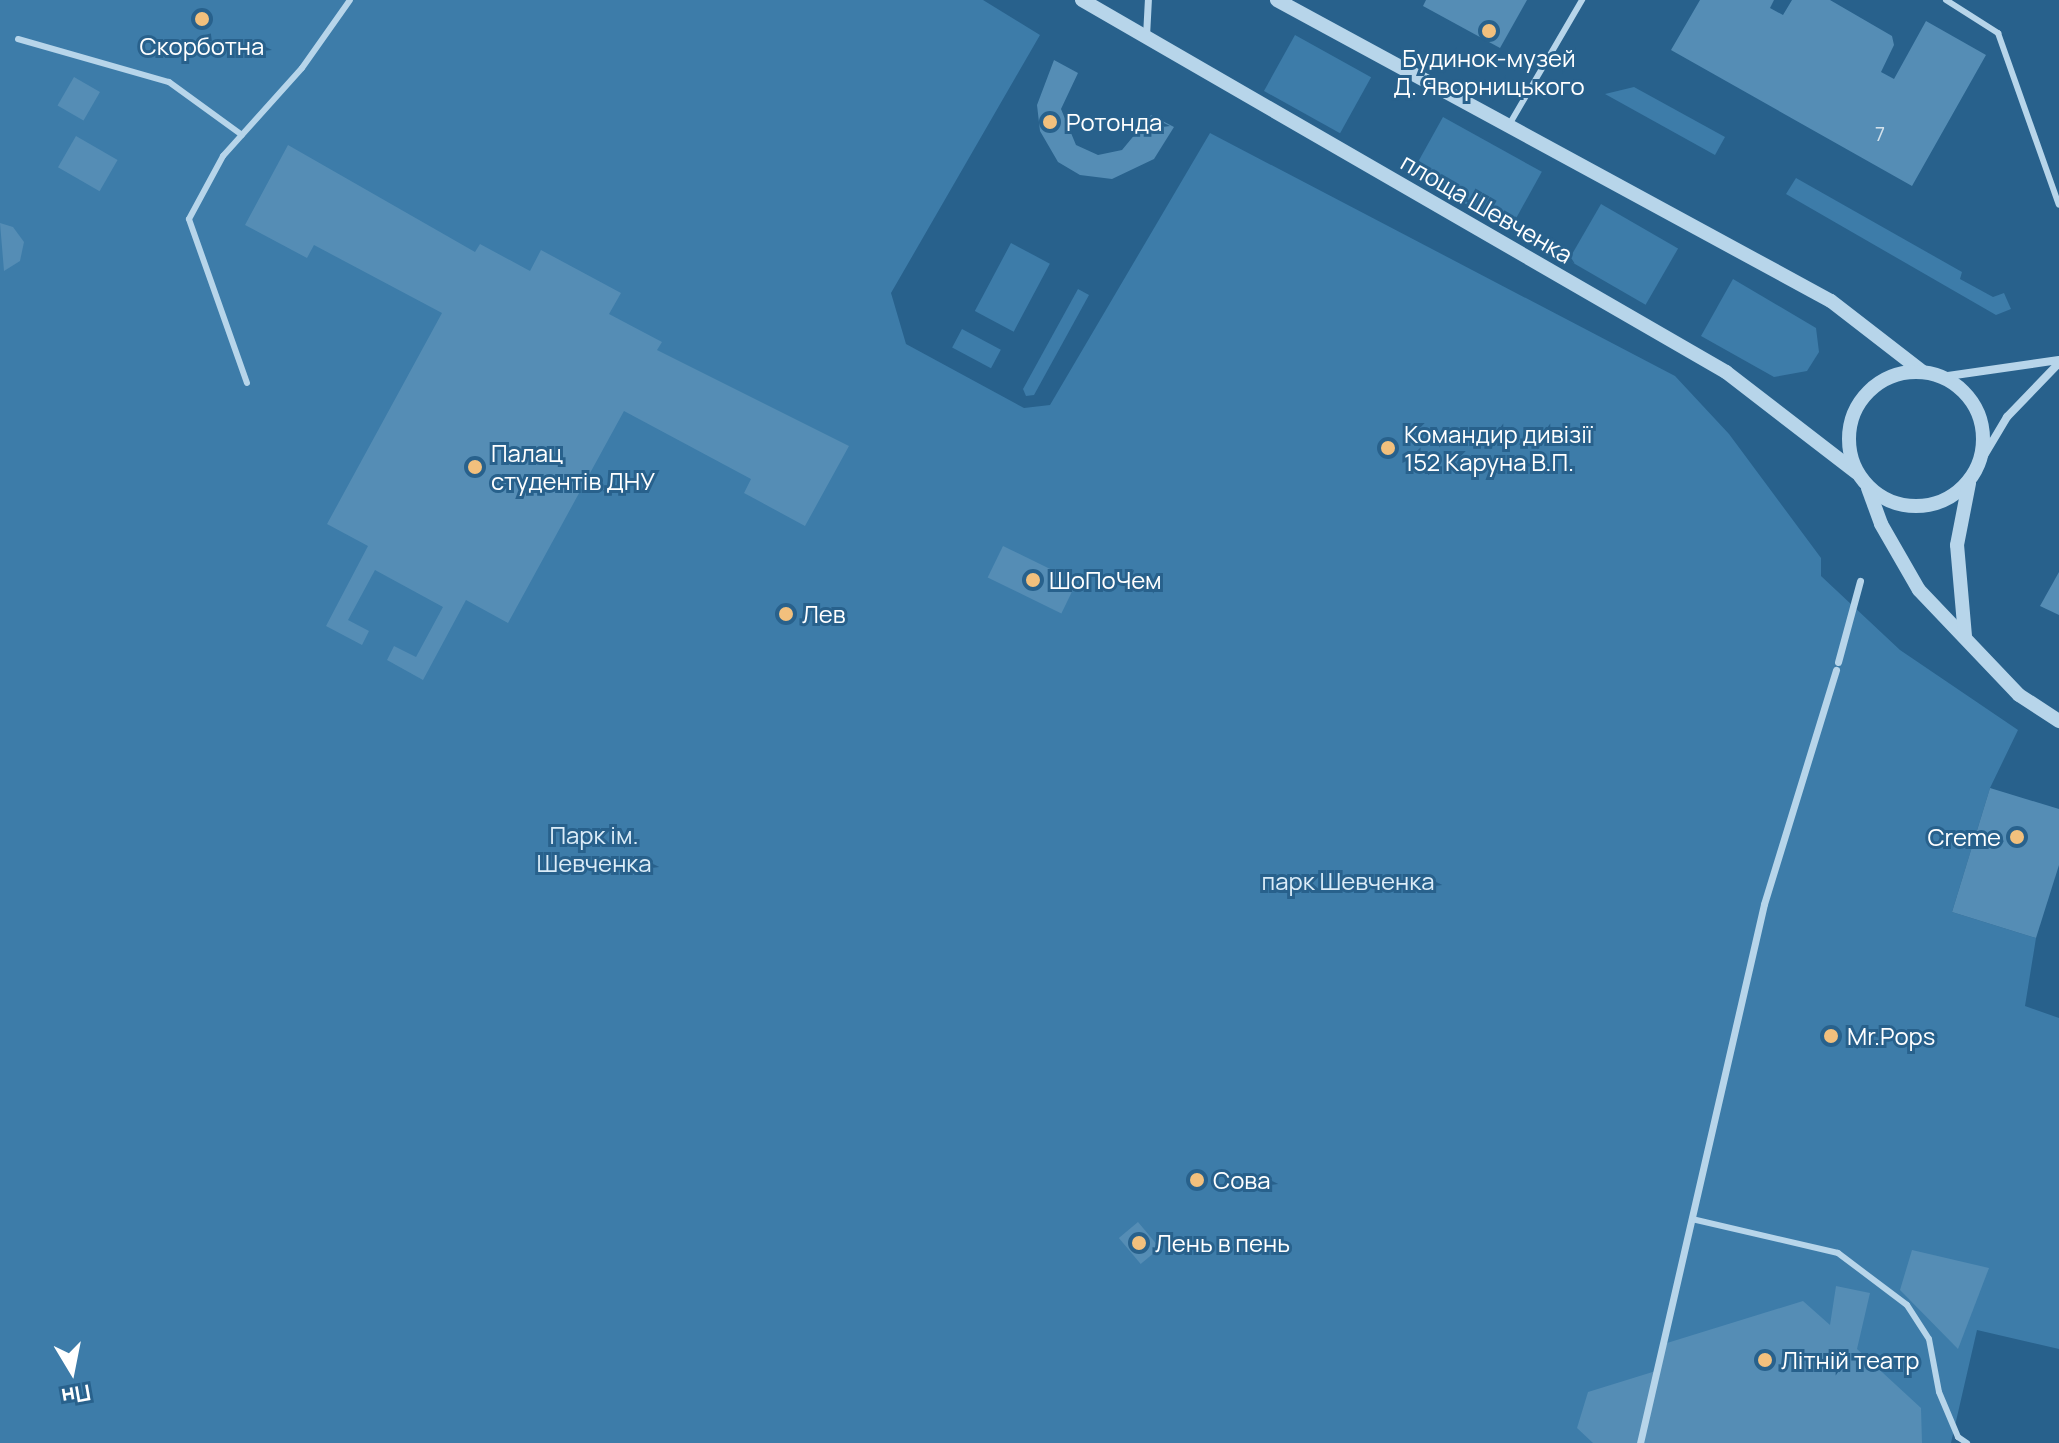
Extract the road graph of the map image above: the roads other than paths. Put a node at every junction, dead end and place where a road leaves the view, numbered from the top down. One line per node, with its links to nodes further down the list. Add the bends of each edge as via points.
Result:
1 (350, 0): 10 (lane, via 302,68)
2 (1082, 0): 7 (street, площа Шевченка)
3 (1148, 0): 7 (street)
4 (1277, 0): 9 (street)
5 (1582, 0): 9 (lane)
6 (1946, 0): 11 (lane, via 1998,33)
7 (1146, 36): 17 (street, площа Шевченка, via 1726,372)
8 (18, 39): 10 (lane, via 169,82)
9 (1509, 126): 13 (street, via 1831,301)
10 (242, 135): 15 (lane, via 189,219)
11 (2059, 205)
12 (2059, 362): 14 (street); 16 (street, via 2007,417)
13 (1923, 372): 14 (street); 17 (street, via 1887,378 1859,402 1848,437)
14 (1941, 377): 16 (street, via 1978,412)
15 (247, 383)
16 (1979, 464): 18 (street)
17 (1857, 473): 19 (street)
18 (1970, 479): 19 (street, via 1929,506 1896,504); 21 (street, via 1957,545)
19 (1868, 488): 21 (street, via 1898,558)
20 (1860, 581): 23 (street, via 1764,904)
21 (1965, 636): 22 (street, via 2019,695)
22 (2059, 721)
23 (1692, 1219): 24 (street); 25 (lane, via 1838,1253 1907,1305 1929,1339 1939,1392 1958,1437)
24 (1640, 1443)
25 (1967, 1443)

